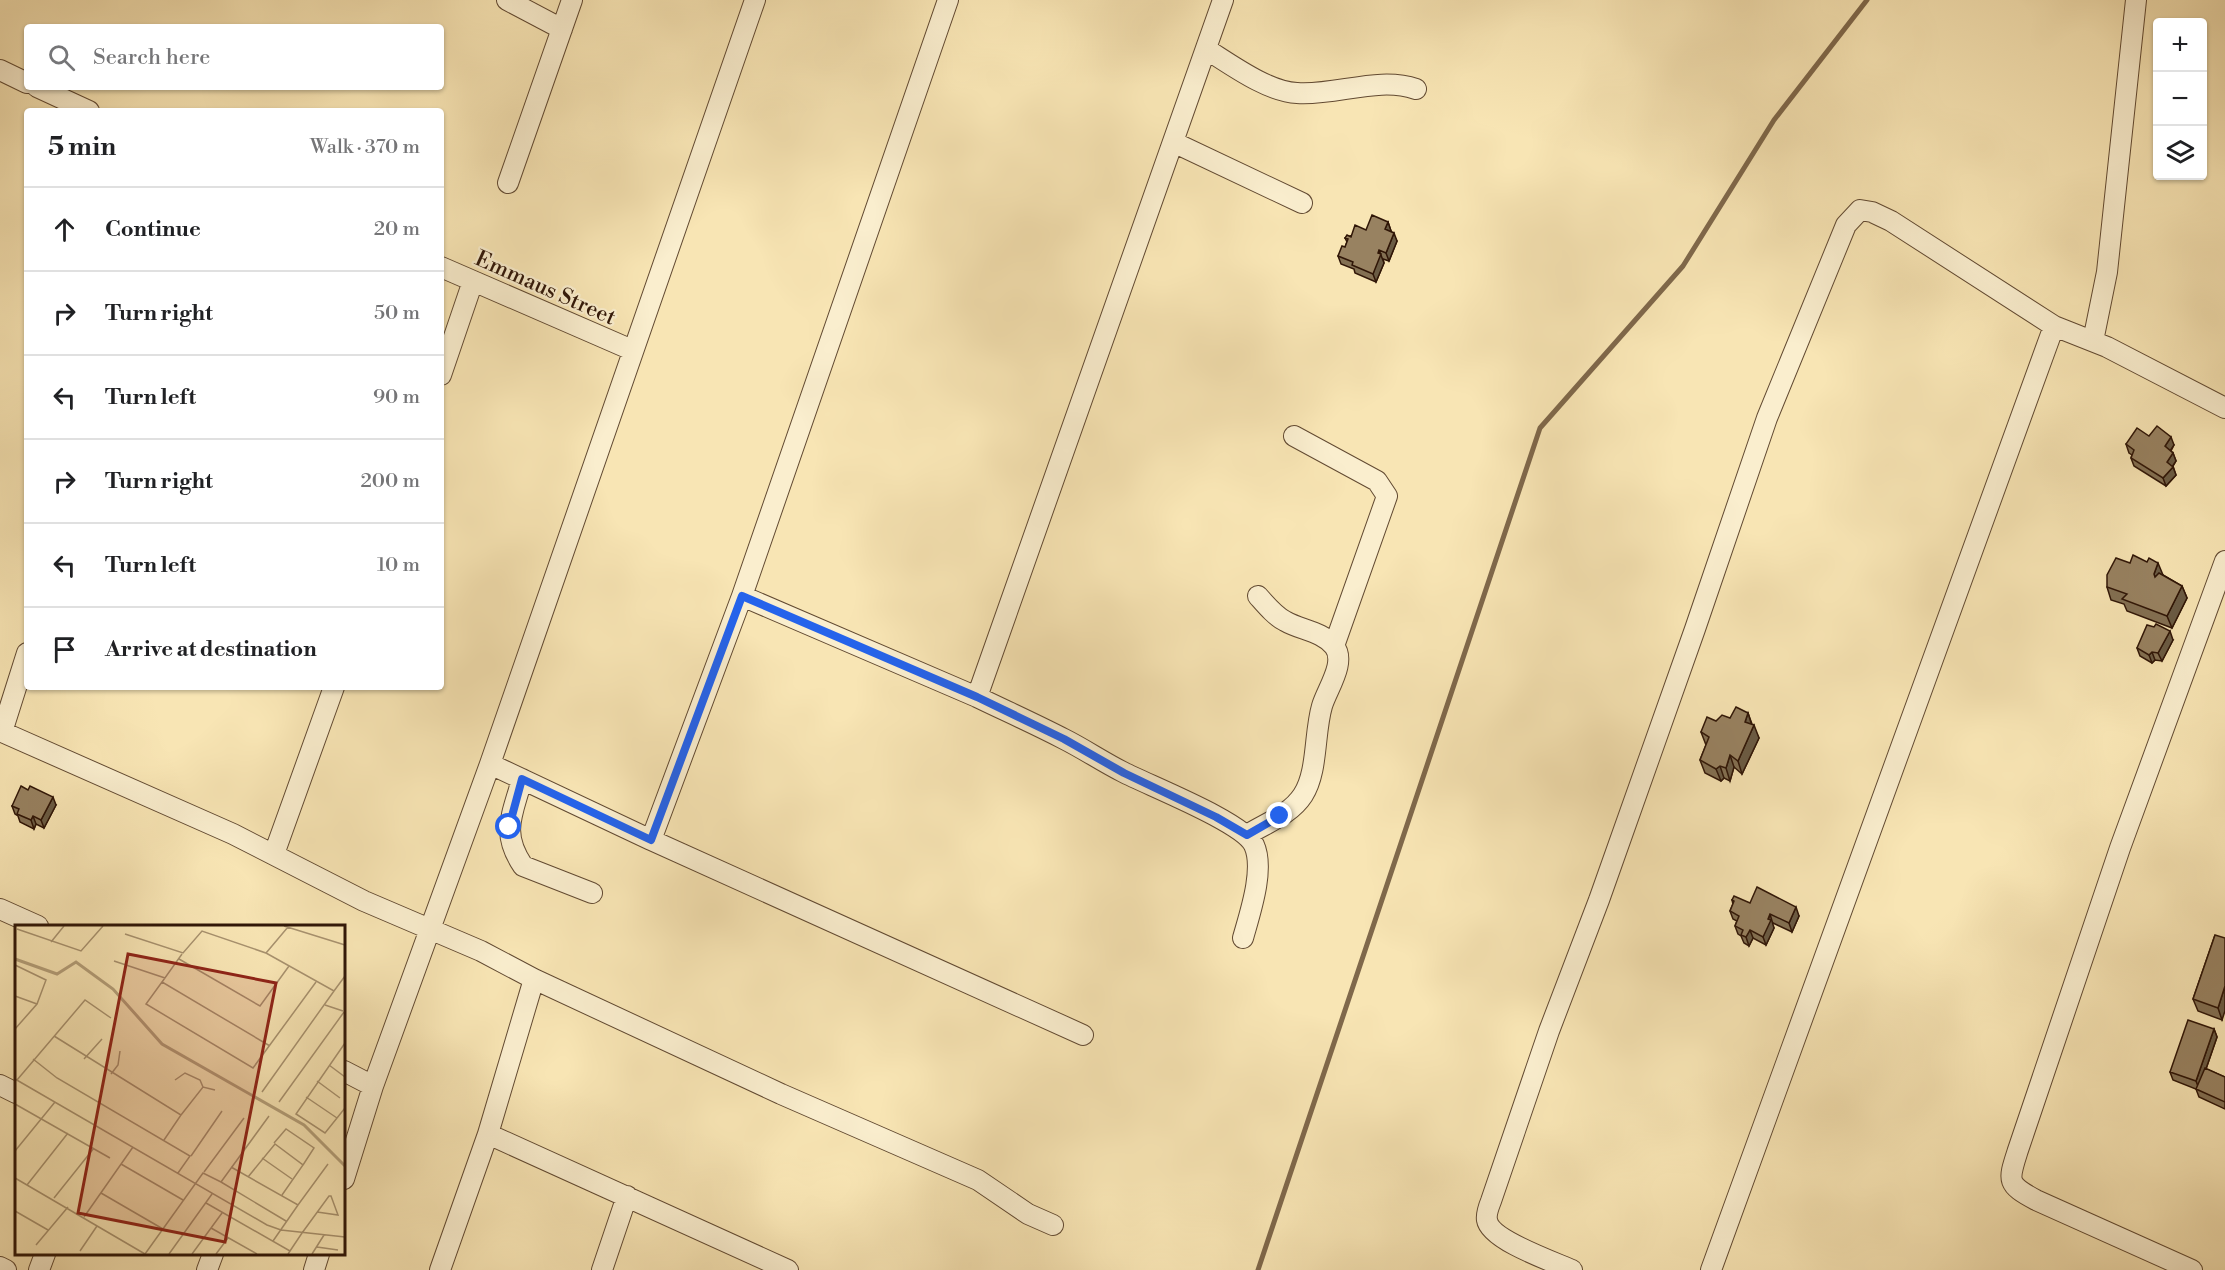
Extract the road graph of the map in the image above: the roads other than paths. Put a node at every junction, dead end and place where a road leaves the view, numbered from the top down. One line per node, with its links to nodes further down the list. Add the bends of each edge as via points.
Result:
1 (507, 0): 7 (street)
2 (572, 0): 7 (street)
3 (755, 0): 21 (street)
4 (948, 0): 26 (street)
5 (1223, 0): 8 (street)
6 (2136, 0): 20 (street, via 2107,272)
7 (562, 29): 15 (street)
8 (1206, 49): 11 (street, via 1254,79 1294,93 1385,83); 14 (street)
9 (0, 70): 10 (street)
10 (24, 82)
11 (1416, 89)
12 (44, 90): 13 (street)
13 (82, 108)
14 (1173, 142): 16 (street); 31 (street)
15 (508, 183)
16 (1302, 202)
17 (444, 268): 18 (street, Emmaus Street)
18 (473, 281): 21 (street, Emmaus Street); 22 (street)
19 (2054, 326): 20 (street); 64 (street, via 1882,217 1860,210 1846,225 1767,418 1491,1201 1487,1219 1505,1240); 65 (street)
20 (2093, 341): 23 (street)
21 (632, 350): 33 (street)
22 (444, 366)
23 (2225, 408)
24 (1294, 436): 28 (street, via 1377,481 1388,496)
25 (2225, 561): 66 (street, via 2120,848 2012,1167 2011,1181 2015,1189 2036,1200)
26 (742, 596): 31 (street); 36 (street)
27 (1258, 596): 28 (street, via 1283,621 1326,638)
28 (1334, 646): 35 (street, via 1338,664 1319,714 1312,770 1303,795 1292,808)
29 (24, 662): 32 (street)
30 (333, 690): 37 (street)
31 (977, 697): 35 (street)
32 (1, 732): 37 (street)
33 (490, 764): 34 (street); 41 (street)
34 (522, 779): 36 (street); 38 (street, via 509,827 511,844 523,866)
35 (1247, 835): 42 (street, via 1258,859 1253,904)
36 (651, 840): 44 (street)
37 (274, 854): 41 (street)
38 (592, 893)
39 (0, 909): 40 (street)
40 (34, 925)
41 (430, 930): 43 (street); 47 (street)
42 (1243, 938)
43 (534, 978): 49 (street); 52 (street, via 781,1094 978,1180 1028,1214)
44 (1083, 1035)
45 (345, 1072): 47 (street)
46 (0, 1085): 48 (street)
47 (373, 1086): 50 (street)
48 (15, 1092)
49 (488, 1134): 51 (street); 61 (street)
50 (345, 1176)
51 (627, 1196): 62 (street); 63 (street)
52 (1053, 1225)
53 (45, 1255): 58 (street)
54 (213, 1255): 59 (street)
55 (319, 1255): 60 (street)
56 (0, 1267): 57 (street)
57 (6, 1270)
58 (39, 1270)
59 (207, 1270)
60 (314, 1270)
61 (440, 1270)
62 (602, 1270)
63 (788, 1270)
64 (1572, 1270)
65 (1711, 1270)
66 (2192, 1270)

